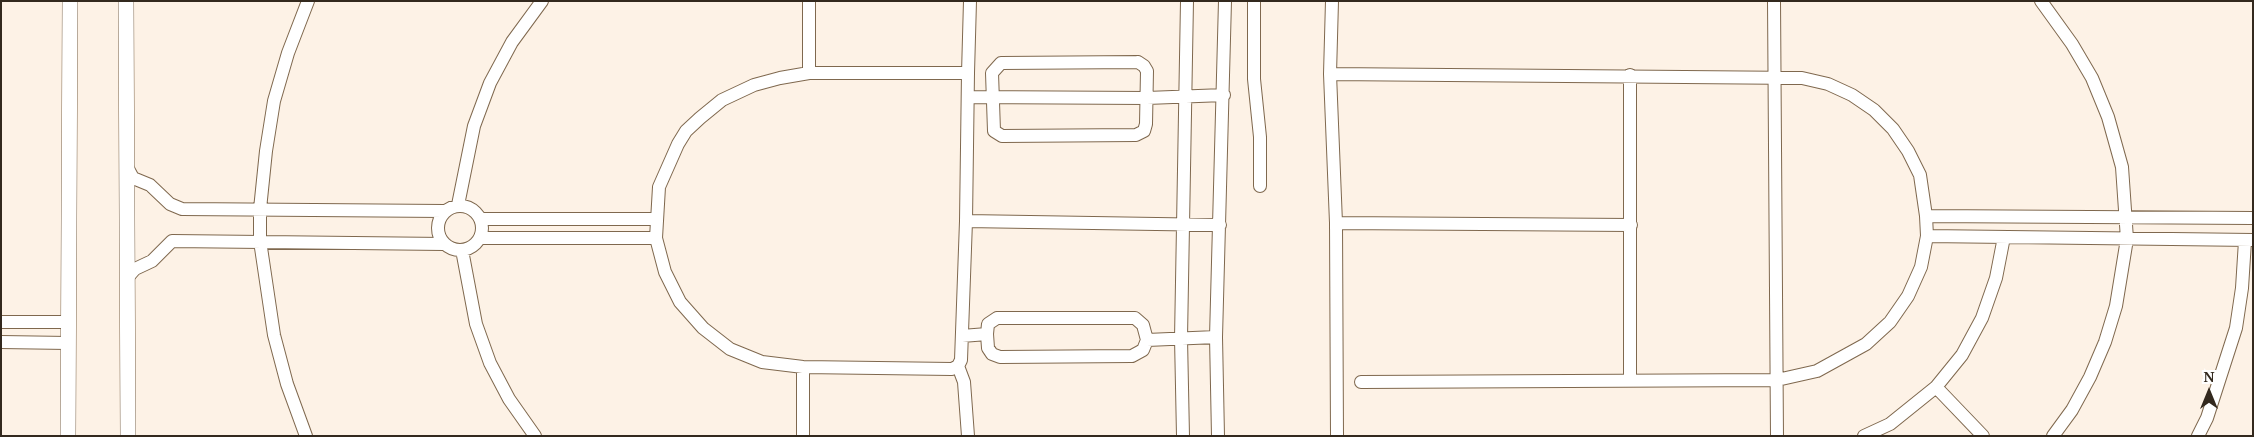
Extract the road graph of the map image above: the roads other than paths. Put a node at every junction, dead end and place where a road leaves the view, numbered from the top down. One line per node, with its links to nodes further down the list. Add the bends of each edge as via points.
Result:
1 (70, 1): 49 (street)
2 (126, 1): 23 (street)
3 (308, 1): 26 (street, via 274,101)
4 (542, 1): 25 (street, via 512,42 490,83 474,126)
5 (809, 1): 13 (street)
6 (970, 1): 14 (street)
7 (1187, 1): 21 (street)
8 (1225, 1): 18 (street)
9 (1254, 1): 24 (street, via 1254,79 1260,137)
10 (1332, 1): 15 (street)
11 (1774, 1): 17 (street)
12 (2041, 1): 29 (street, via 2092,78 2108,117 2122,167)
13 (809, 73): 14 (street); 32 (street, via 754,85 722,100 686,131 659,187)
14 (968, 73): 19 (street)
15 (1330, 74): 16 (street); 34 (street)
16 (1630, 75): 17 (street); 37 (street)
17 (1775, 76): 28 (street, via 1828,84 1874,110 1893,129 1920,175); 60 (street)
18 (1224, 95): 21 (street); 36 (street)
19 (968, 97): 20 (street); 33 (street)
20 (993, 97): 22 (street); 22 (street, via 992,73 1001,63 1138,62 1147,71); 22 (street, via 994,131 1002,136 1136,135 1144,131)
21 (1185, 97): 22 (street); 35 (street)
22 (1147, 98)
23 (126, 165): 26 (street, via 133,178 150,185 170,204 182,209); 47 (street)
24 (1260, 186)
25 (458, 205): 27 (street); 31 (street, via 472,209)
26 (260, 209): 27 (street); 44 (street)
27 (444, 212): 45 (street, via 438,224 439,237)
28 (1926, 216): 29 (street); 38 (street)
29 (2126, 217): 30 (street); 42 (street)
30 (2253, 218)
31 (481, 219): 32 (street); 40 (street)
32 (656, 219): 41 (street)
33 (966, 221): 35 (street); 51 (street)
34 (1336, 223): 37 (street); 71 (street)
35 (1183, 224): 36 (street); 53 (street)
36 (1220, 225): 52 (street)
37 (1630, 225): 59 (street)
38 (1927, 236): 39 (street); 60 (street, via 1921,268 1908,296 1890,322 1866,344 1816,371)
39 (2004, 237): 42 (street); 62 (street, via 1996,278 1982,318 1962,354)
40 (481, 238): 41 (street); 46 (street)
41 (656, 238): 58 (street, via 665,272 676,295 702,328 730,348 762,362)
42 (2128, 239): 43 (street); 75 (street, via 2116,306 2105,342 2072,410)
43 (2249, 240): 76 (street, via 2236,328 2207,418)
44 (260, 241): 45 (street); 47 (street, via 172,241 152,261 135,269); 65 (street, via 274,335)
45 (444, 244): 46 (street)
46 (462, 250): 66 (street, via 476,324 490,363 509,399)
47 (128, 277): 64 (street)
48 (1, 322): 49 (street)
49 (68, 322): 56 (street)
50 (987, 334): 51 (street); 54 (street, via 988,324 997,318 1135,318 1143,325); 54 (street, via 988,348 1000,357 1132,356 1143,350)
51 (962, 336): 57 (street)
52 (1216, 337): 53 (street); 70 (street)
53 (1181, 338): 54 (street); 69 (street)
54 (1147, 340)
55 (1, 342): 56 (street)
56 (68, 343): 63 (street)
57 (958, 366): 58 (street, via 952,369); 68 (street, via 964,382)
58 (803, 368): 67 (street)
59 (1630, 380): 60 (street); 61 (street)
60 (1777, 380): 72 (street)
61 (1360, 382)
62 (1936, 387): 73 (street, via 1890,424); 74 (street)
63 (68, 436)
64 (128, 436)
65 (306, 436)
66 (535, 436)
67 (804, 436)
68 (968, 436)
69 (1183, 436)
70 (1218, 436)
71 (1337, 436)
72 (1777, 436)
73 (1864, 436)
74 (1983, 436)
75 (2053, 436)
76 (2198, 436)

